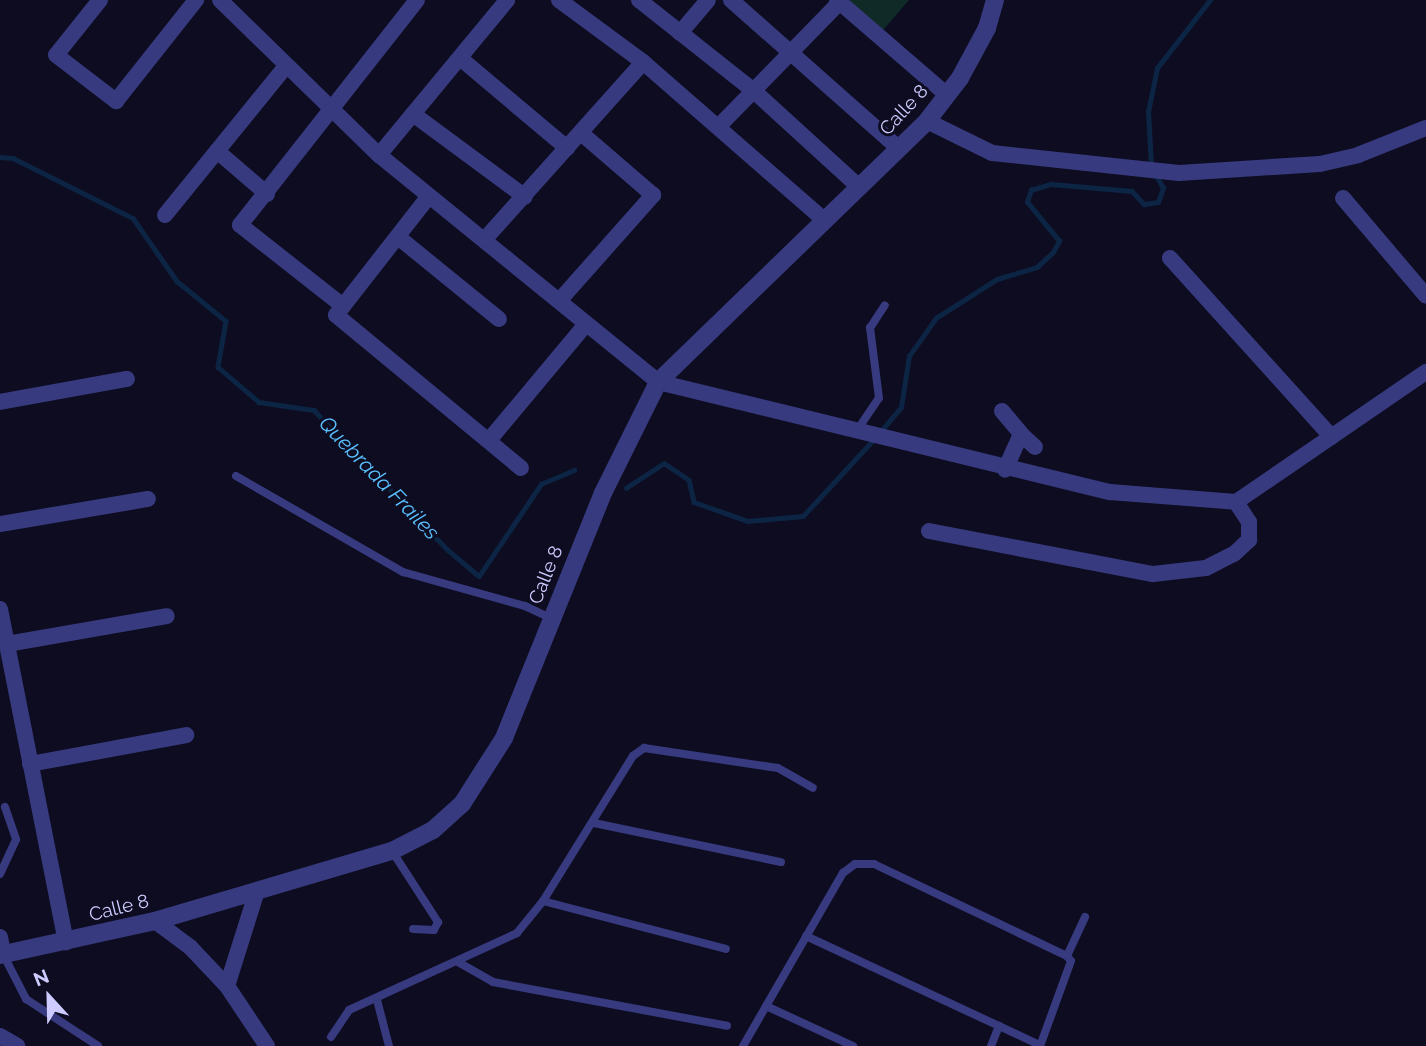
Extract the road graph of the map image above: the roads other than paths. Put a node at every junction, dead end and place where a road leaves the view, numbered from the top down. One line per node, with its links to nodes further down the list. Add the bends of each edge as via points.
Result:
1 (195, 0): 11 (street, via 116,101 56,55)
2 (220, 0): 16 (street)
3 (416, 0): 19 (street)
4 (507, 0): 14 (street)
5 (559, 0): 15 (street)
6 (639, 0): 12 (street)
7 (708, 0): 12 (street)
8 (731, 0): 13 (street)
9 (995, 0): 18 (street, Calle 8, via 987,28)
10 (839, 1): 13 (street); 18 (street)
11 (92, 3)
12 (680, 33): 17 (street)
13 (792, 52): 17 (street); 26 (street)
14 (460, 58): 20 (street); 25 (street)
15 (643, 62): 22 (street); 24 (street)
16 (286, 66): 19 (street); 27 (street)
17 (754, 92): 22 (street); 29 (street)
18 (947, 95): 21 (street, Calle 8)
19 (332, 112): 28 (street); 30 (street)
20 (413, 114): 28 (street); 32 (street)
21 (926, 121): 23 (street, via 992,153 1179,173 1320,164 1358,155); 26 (street, Calle 8)
22 (718, 127): 35 (street)
23 (1426, 128)
24 (581, 133): 25 (street); 40 (street, via 653,195)
25 (567, 148): 32 (street)
26 (898, 148): 29 (street, Calle 8)
27 (217, 152): 30 (street); 34 (street)
28 (379, 155): 31 (street)
29 (858, 185): 35 (street, Calle 8)
30 (267, 194): 42 (street, via 240,225)
31 (429, 197): 36 (street); 37 (street)
32 (524, 197): 37 (street)
33 (1343, 198): 39 (street)
34 (165, 215)
35 (822, 218): 47 (street, Calle 8)
36 (398, 237): 42 (street); 43 (street)
37 (485, 239): 40 (street)
38 (1170, 258): 52 (street)
39 (1426, 296)
40 (559, 300): 44 (street)
41 (885, 305): 50 (lane, via 870,328 878,398)
42 (343, 306): 53 (street, via 336,315)
43 (499, 319)
44 (586, 324): 47 (street); 53 (street)
45 (1426, 372): 52 (street)
46 (127, 379): 48 (street)
47 (658, 382): 50 (street); 64 (street, Calle 8, via 603,493)
48 (0, 401)
49 (1002, 411): 51 (street)
50 (863, 431): 56 (street)
51 (1021, 434): 54 (street); 56 (street)
52 (1332, 437): 59 (street)
53 (490, 439): 55 (street)
54 (1035, 447)
55 (522, 468)
56 (1005, 470): 59 (street, via 1110,492)
57 (236, 476): 64 (lane, via 403,572 525,606)
58 (148, 499): 60 (street)
59 (1236, 502): 61 (street, via 1248,522 1249,540 1206,569 1153,574)
60 (0, 524)
61 (929, 531)
62 (0, 609): 65 (street)
63 (167, 616): 65 (street)
64 (551, 618): 71 (street, Calle 8, via 504,738 463,804 433,830)
65 (7, 644): 67 (street)
66 (186, 735): 67 (street)
67 (30, 764): 80 (street)
68 (813, 788): 70 (lane, via 778,768 644,748 633,756)
69 (5, 807): 73 (lane, via 16,839)
70 (594, 823): 72 (lane); 75 (lane)
71 (392, 851): 74 (street, Calle 8); 78 (lane, via 438,922 434,930)
72 (781, 862)
73 (0, 874)
74 (257, 891): 77 (street, Calle 8); 85 (street)
75 (543, 901): 82 (lane); 84 (lane, via 517,933)
76 (1084, 917): 83 (lane)
77 (155, 921): 80 (street, Calle 8); 85 (street, via 190,947)
78 (413, 929)
79 (806, 936): 83 (lane, via 843,873 855,864 874,864); 87 (lane); 89 (lane)
80 (65, 943): 81 (street, Calle 8)
81 (1, 949): 93 (lane, via 26,999)
82 (726, 949)
83 (1067, 956): 99 (lane, via 1071,961)
84 (458, 962): 86 (lane); 88 (lane, via 493,982)
85 (227, 986): 94 (street)
86 (377, 1000): 91 (lane, via 349,1010); 95 (lane)
87 (766, 1006): 96 (lane); 97 (lane)
88 (727, 1026)
89 (999, 1026): 98 (lane); 99 (lane)
90 (0, 1036): 92 (street)
91 (331, 1037)
92 (17, 1046)
93 (98, 1046)
94 (267, 1046)
95 (389, 1046)
96 (743, 1046)
97 (853, 1046)
98 (990, 1046)
99 (1040, 1046)

